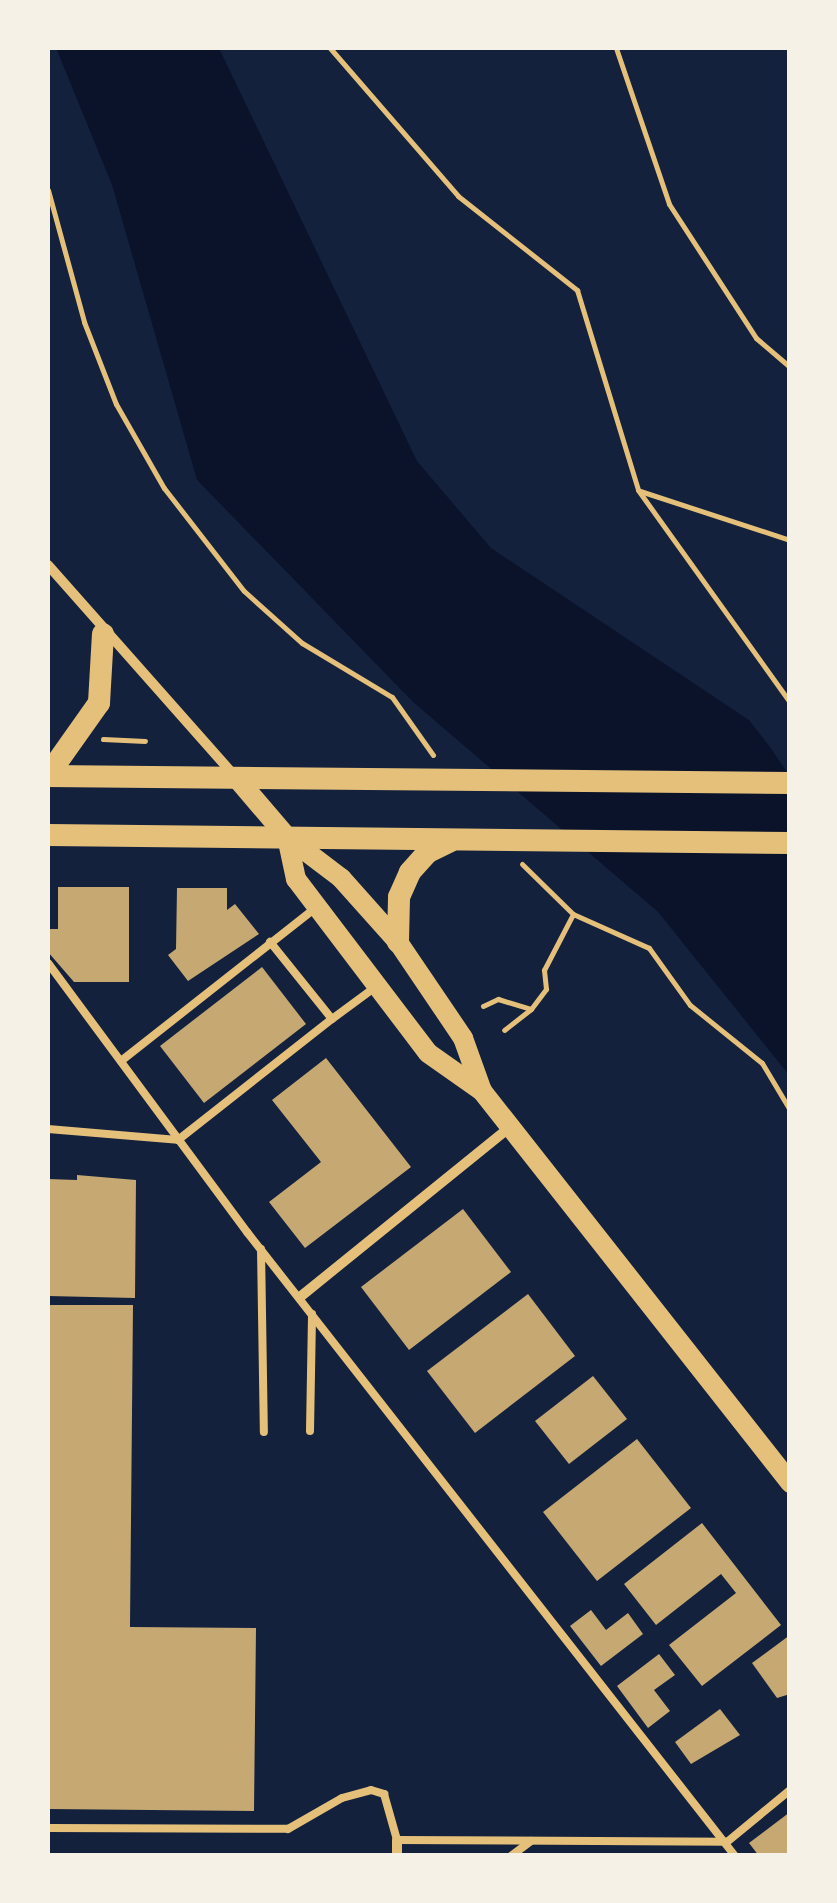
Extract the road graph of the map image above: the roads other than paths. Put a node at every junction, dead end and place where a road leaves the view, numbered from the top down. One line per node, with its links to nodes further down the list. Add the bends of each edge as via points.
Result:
1 (48, 564): 2 (street)
2 (103, 634): 3 (main road, via 99,703); 4 (street)
3 (48, 775): 4 (main road)
4 (240, 782): 5 (main road); 7 (main road)
5 (790, 783)
6 (48, 835): 7 (main road)
7 (287, 837): 8 (main road); 10 (main road, via 296,879); 12 (main road, via 341,878)
8 (454, 839): 9 (main road); 12 (main road, via 428,852 410,872 398,908)
9 (790, 844)
10 (316, 908): 11 (lane); 14 (main road)
11 (270, 942): 15 (lane); 16 (lane)
12 (398, 942): 17 (main road, via 464,1038)
13 (48, 964): 16 (lane)
14 (377, 986): 15 (lane); 17 (main road, via 428,1053)
15 (332, 1019): 20 (lane)
16 (121, 1062): 20 (lane)
17 (482, 1091): 18 (main road)
18 (510, 1127): 22 (street); 26 (main road)
19 (48, 1129): 20 (lane)
20 (178, 1140): 21 (lane)
21 (262, 1249): 22 (lane); 25 (lane)
22 (300, 1297): 23 (lane)
23 (312, 1314): 24 (lane); 31 (lane)
24 (310, 1431)
25 (264, 1432)
26 (790, 1483)
27 (790, 1790): 31 (lane)
28 (48, 1828): 29 (lane, via 288,1830 342,1798 371,1790 384,1794)
29 (397, 1840): 30 (lane); 32 (street)
30 (531, 1841): 31 (lane); 33 (lane)
31 (726, 1842): 34 (lane)
32 (397, 1856)
33 (511, 1856)
34 (735, 1856)

